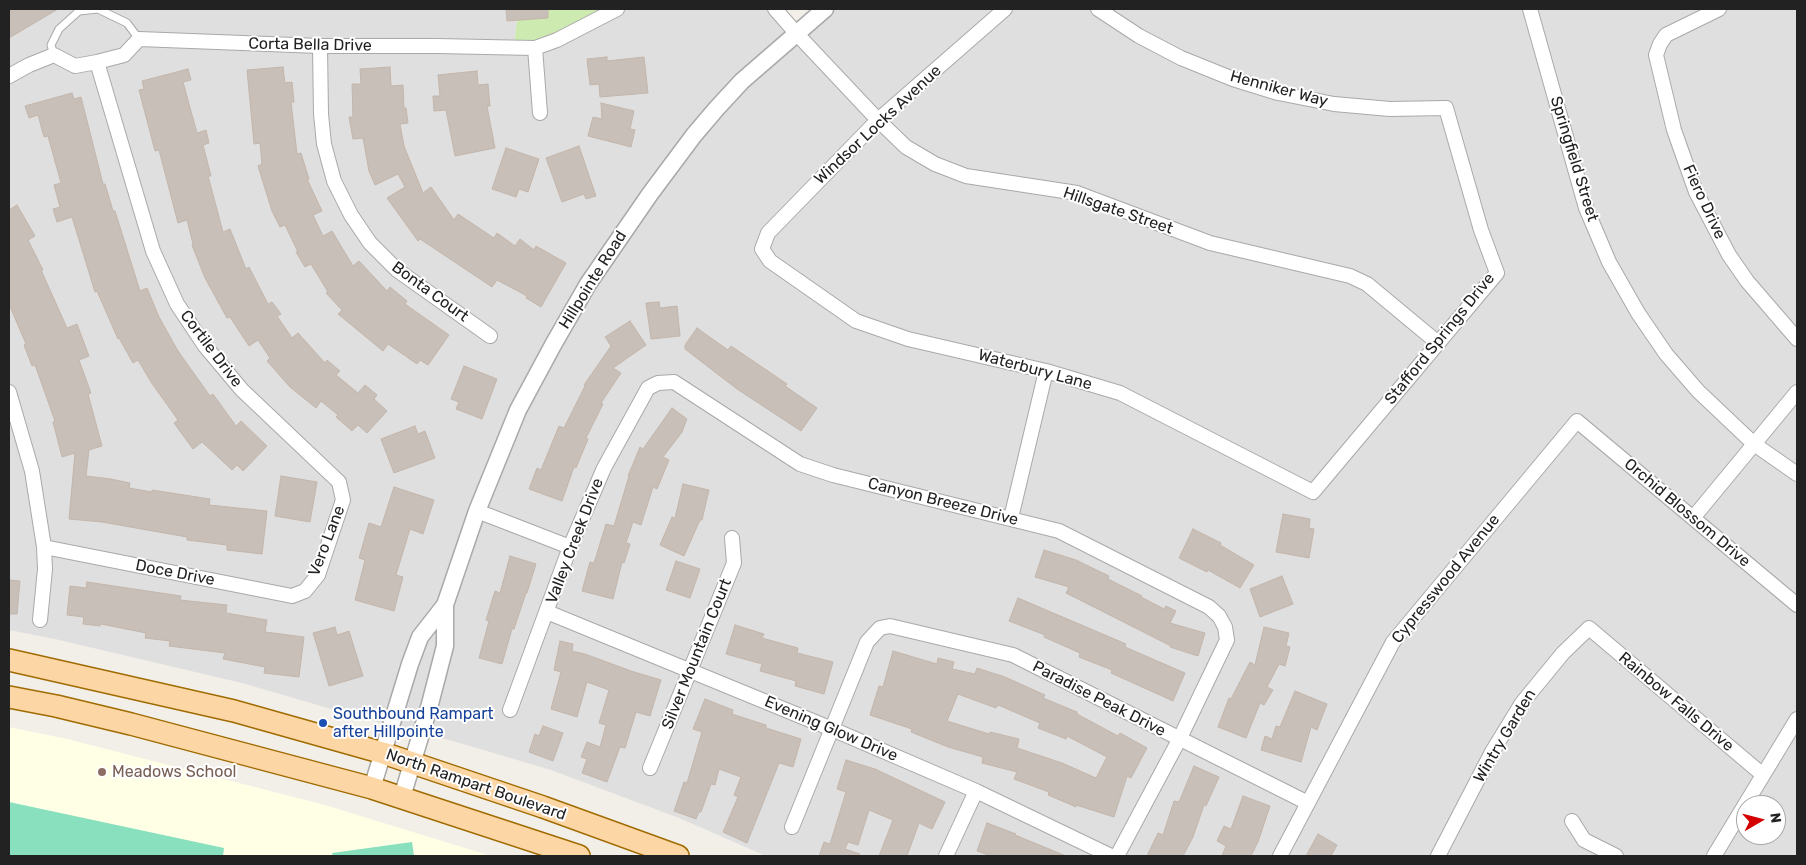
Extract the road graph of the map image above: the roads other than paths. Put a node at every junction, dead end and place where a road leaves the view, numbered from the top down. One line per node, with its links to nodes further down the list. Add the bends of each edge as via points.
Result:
1 (617, 9): 11 (street, Corta Bella Drive)
2 (775, 9): 8 (street, Hillsgate Street)
3 (825, 9): 8 (street, Hillpointe Road)
4 (1004, 9): 17 (street, Windsor Locks Avenue)
5 (1098, 9): 15 (street, Henniker Way, via 1181,58 1278,93 1334,104 1390,109)
6 (1530, 9): 27 (street, Springfield Street, via 1586,208 1609,262 1666,354 1698,391)
7 (1719, 9): 20 (street, Fiero Drive, via 1666,35 1656,56 1674,130 1696,192 1742,274)
8 (796, 33): 17 (street, Hillsgate Street); 31 (street, Hillpointe Road, via 742,81 694,135 588,284 518,410)
9 (139, 39): 10 (street, Corta Bella Drive); 12 (lane, via 126,23 105,13 79,11 59,29 51,45); 13 (street, via 124,54)
10 (320, 46): 11 (street, Corta Bella Drive); 19 (street, Bonta Court, via 324,144 334,181 351,215 370,243 397,270)
11 (536, 48): 16 (street)
12 (54, 55): 13 (street, via 75,66); 14 (street)
13 (96, 62): 29 (street, Cortile Drive, via 153,251 178,304 205,346 242,390)
14 (9, 76)
15 (1446, 108): 21 (street, Stafford Springs Drive, via 1481,230 1497,273)
16 (540, 113)
17 (878, 120): 18 (street, Windsor Locks Avenue, via 768,233); 21 (street, Hillsgate Street, via 906,147 935,164 966,176 1076,193 1210,243 1350,276 1367,284)
18 (762, 249): 22 (street, Waterbury Lane, via 770,261 856,321 908,339)
19 (490, 336)
20 (1797, 339)
21 (1438, 343): 30 (street, Stafford Springs Drive)
22 (1046, 371): 30 (street, Waterbury Lane, via 1120,393); 32 (street)
23 (658, 383): 32 (street, Canyon Breeze Drive, via 674,382 800,464); 35 (street, Valley Creek Drive, via 648,388 604,468)
24 (9, 392): 36 (street, via 32,471)
25 (1797, 392): 27 (street)
26 (1576, 421): 33 (street, Orchid Blossom Drive); 57 (street, Cypresswood Avenue, via 1393,642)
27 (1754, 444): 28 (street, Springfield Street); 33 (street)
28 (1797, 474)
29 (342, 488): 37 (street, Vero Lane, via 344,500 318,575)
30 (1313, 492)
31 (477, 511): 35 (street); 39 (street, Hillpointe Road)
32 (1011, 518): 49 (street, Canyon Breeze Drive, via 1059,531 1219,616 1227,640)
33 (1693, 518): 38 (street, Orchid Blossom Drive)
34 (732, 538): 44 (street, Silver Mountain Court, via 734,563)
35 (570, 546): 40 (street, Valley Creek Drive)
36 (44, 547): 37 (street, Doce Drive, via 292,596); 41 (street, via 46,569)
37 (305, 590)
38 (1797, 605)
39 (444, 606): 50 (street, Hillpointe Road, via 420,637); 51 (street, Hillpointe Road, via 445,646)
40 (547, 612): 44 (street, Evening Glow Drive); 46 (street, Valley Creek Drive)
41 (40, 620)
42 (1589, 628): 53 (street, Rainbow Falls Drive); 66 (street, Wintry Garden, via 1563,653 1522,703 1492,752)
43 (9, 660): 50 (main road, North Rampart Boulevard, via 234,711)
44 (690, 671): 48 (street, Evening Glow Drive); 52 (street, Silver Mountain Court)
45 (9, 697): 54 (main road, North Rampart Boulevard, via 122,722)
46 (510, 710)
47 (1797, 719): 53 (street)
48 (832, 729): 49 (street, Paradise Peak Drive, via 867,642 880,628 890,626 1013,655); 55 (street, Evening Glow Drive); 59 (street)
49 (1179, 740): 57 (street, Paradise Peak Drive); 64 (street)
50 (383, 753): 51 (main road, North Rampart Boulevard); 54 (street, Hillpointe Road)
51 (412, 762): 56 (street, Hillpointe Road); 61 (main road, North Rampart Boulevard)
52 (650, 768)
53 (1763, 775): 68 (street)
54 (372, 788): 56 (main road, North Rampart Boulevard)
55 (976, 791): 62 (street); 63 (street, Evening Glow Drive)
56 (402, 797): 60 (main road, North Rampart Boulevard)
57 (1308, 803): 65 (street, Cypresswood Avenue)
58 (1572, 821): 67 (street, via 1584,840)
59 (792, 827)
60 (579, 856)
61 (678, 856)
62 (946, 856)
63 (1111, 856)
64 (1118, 856)
65 (1280, 856)
66 (1438, 856)
67 (1616, 856)
68 (1714, 856)

